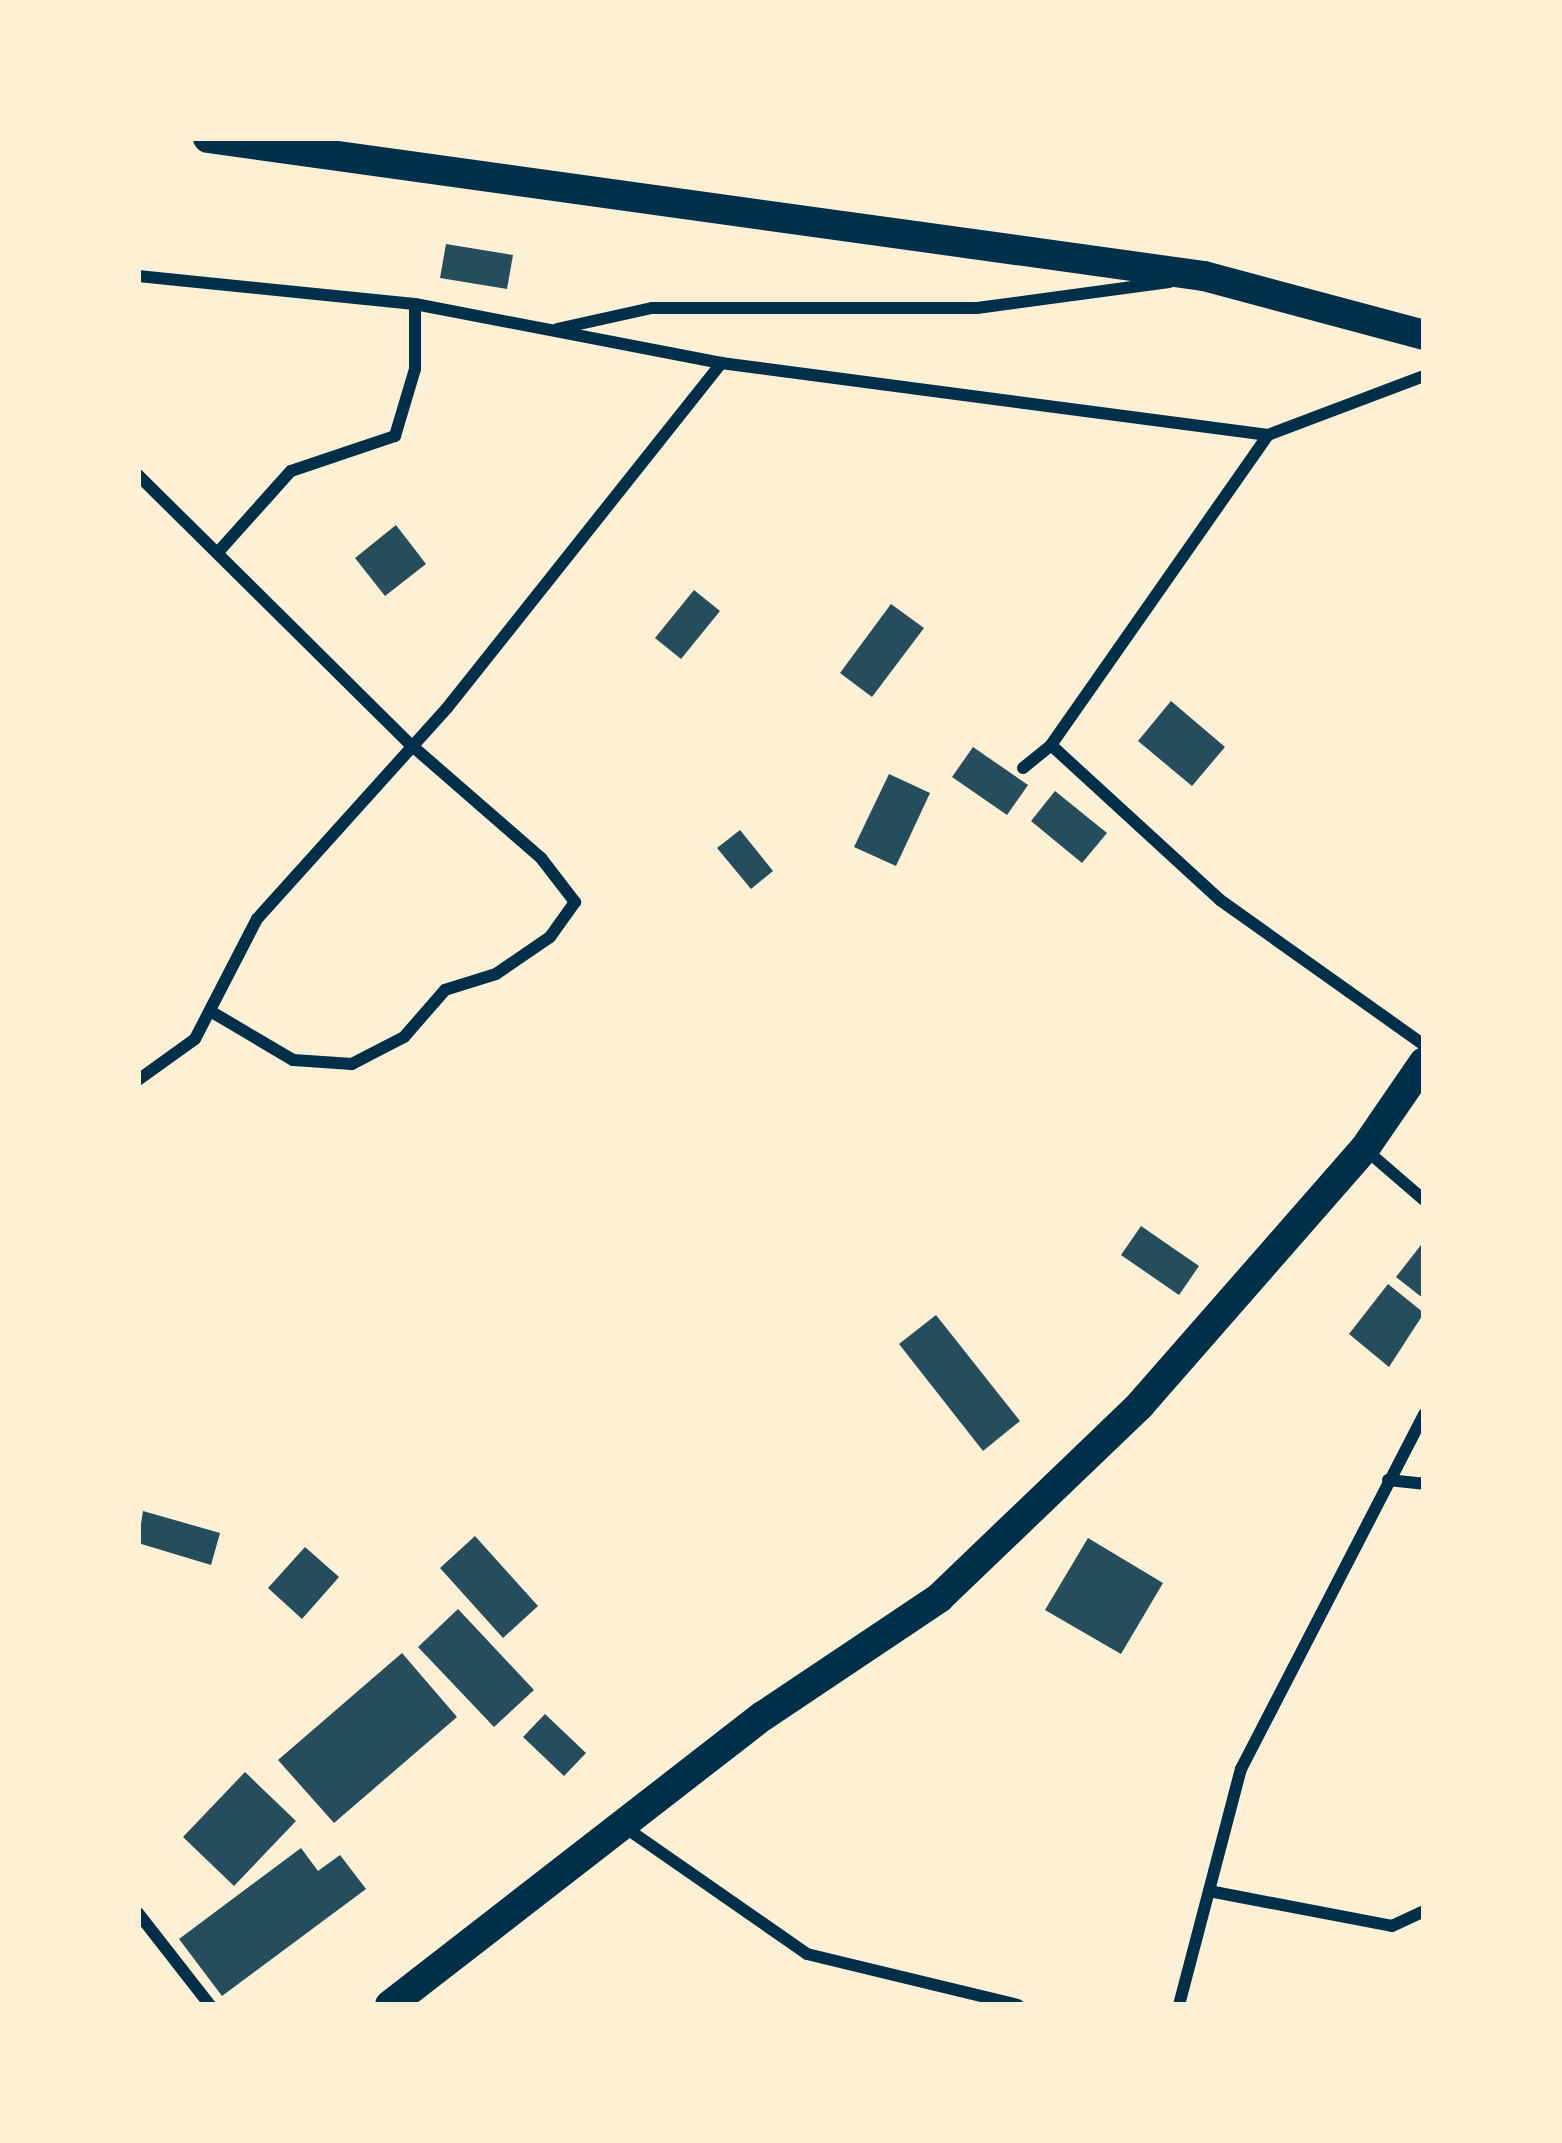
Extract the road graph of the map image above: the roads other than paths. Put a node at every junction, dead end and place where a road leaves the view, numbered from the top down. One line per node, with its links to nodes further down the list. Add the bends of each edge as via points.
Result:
1 (208, 138): 3 (main road)
2 (138, 276): 4 (street)
3 (1204, 276): 5 (street, via 977,308 652,308); 6 (main road)
4 (415, 304): 5 (street); 11 (street, via 415,369 394,436 291,471)
5 (550, 330): 7 (street)
6 (1424, 334)
7 (722, 363): 9 (street); 12 (street)
8 (1424, 376): 9 (street)
9 (1268, 435): 13 (street)
10 (138, 475): 11 (street)
11 (220, 550): 12 (street)
12 (410, 744): 15 (street, via 257,919); 15 (street, via 570,890 570,920 496,974 445,990 404,1037 352,1064 293,1060)
13 (1051, 745): 14 (street); 16 (street, via 1220,900)
14 (1023, 768)
15 (209, 1011): 18 (street, via 195,1039)
16 (1424, 1045)
17 (1424, 1062): 19 (main road)
18 (138, 1080)
19 (1364, 1148): 20 (street); 24 (main road, via 1140,1405 939,1598 764,1716)
20 (1424, 1200)
21 (1424, 1415): 22 (street)
22 (1388, 1480): 23 (street); 25 (street, via 1241,1769)
23 (1424, 1484)
24 (623, 1826): 29 (main road); 30 (street, via 807,1954)
25 (1209, 1891): 26 (street, via 1392,1926); 31 (street)
26 (1424, 1911)
27 (138, 1913): 28 (street)
28 (210, 2005)
29 (390, 2005)
30 (1018, 2005)
31 (1179, 2005)

